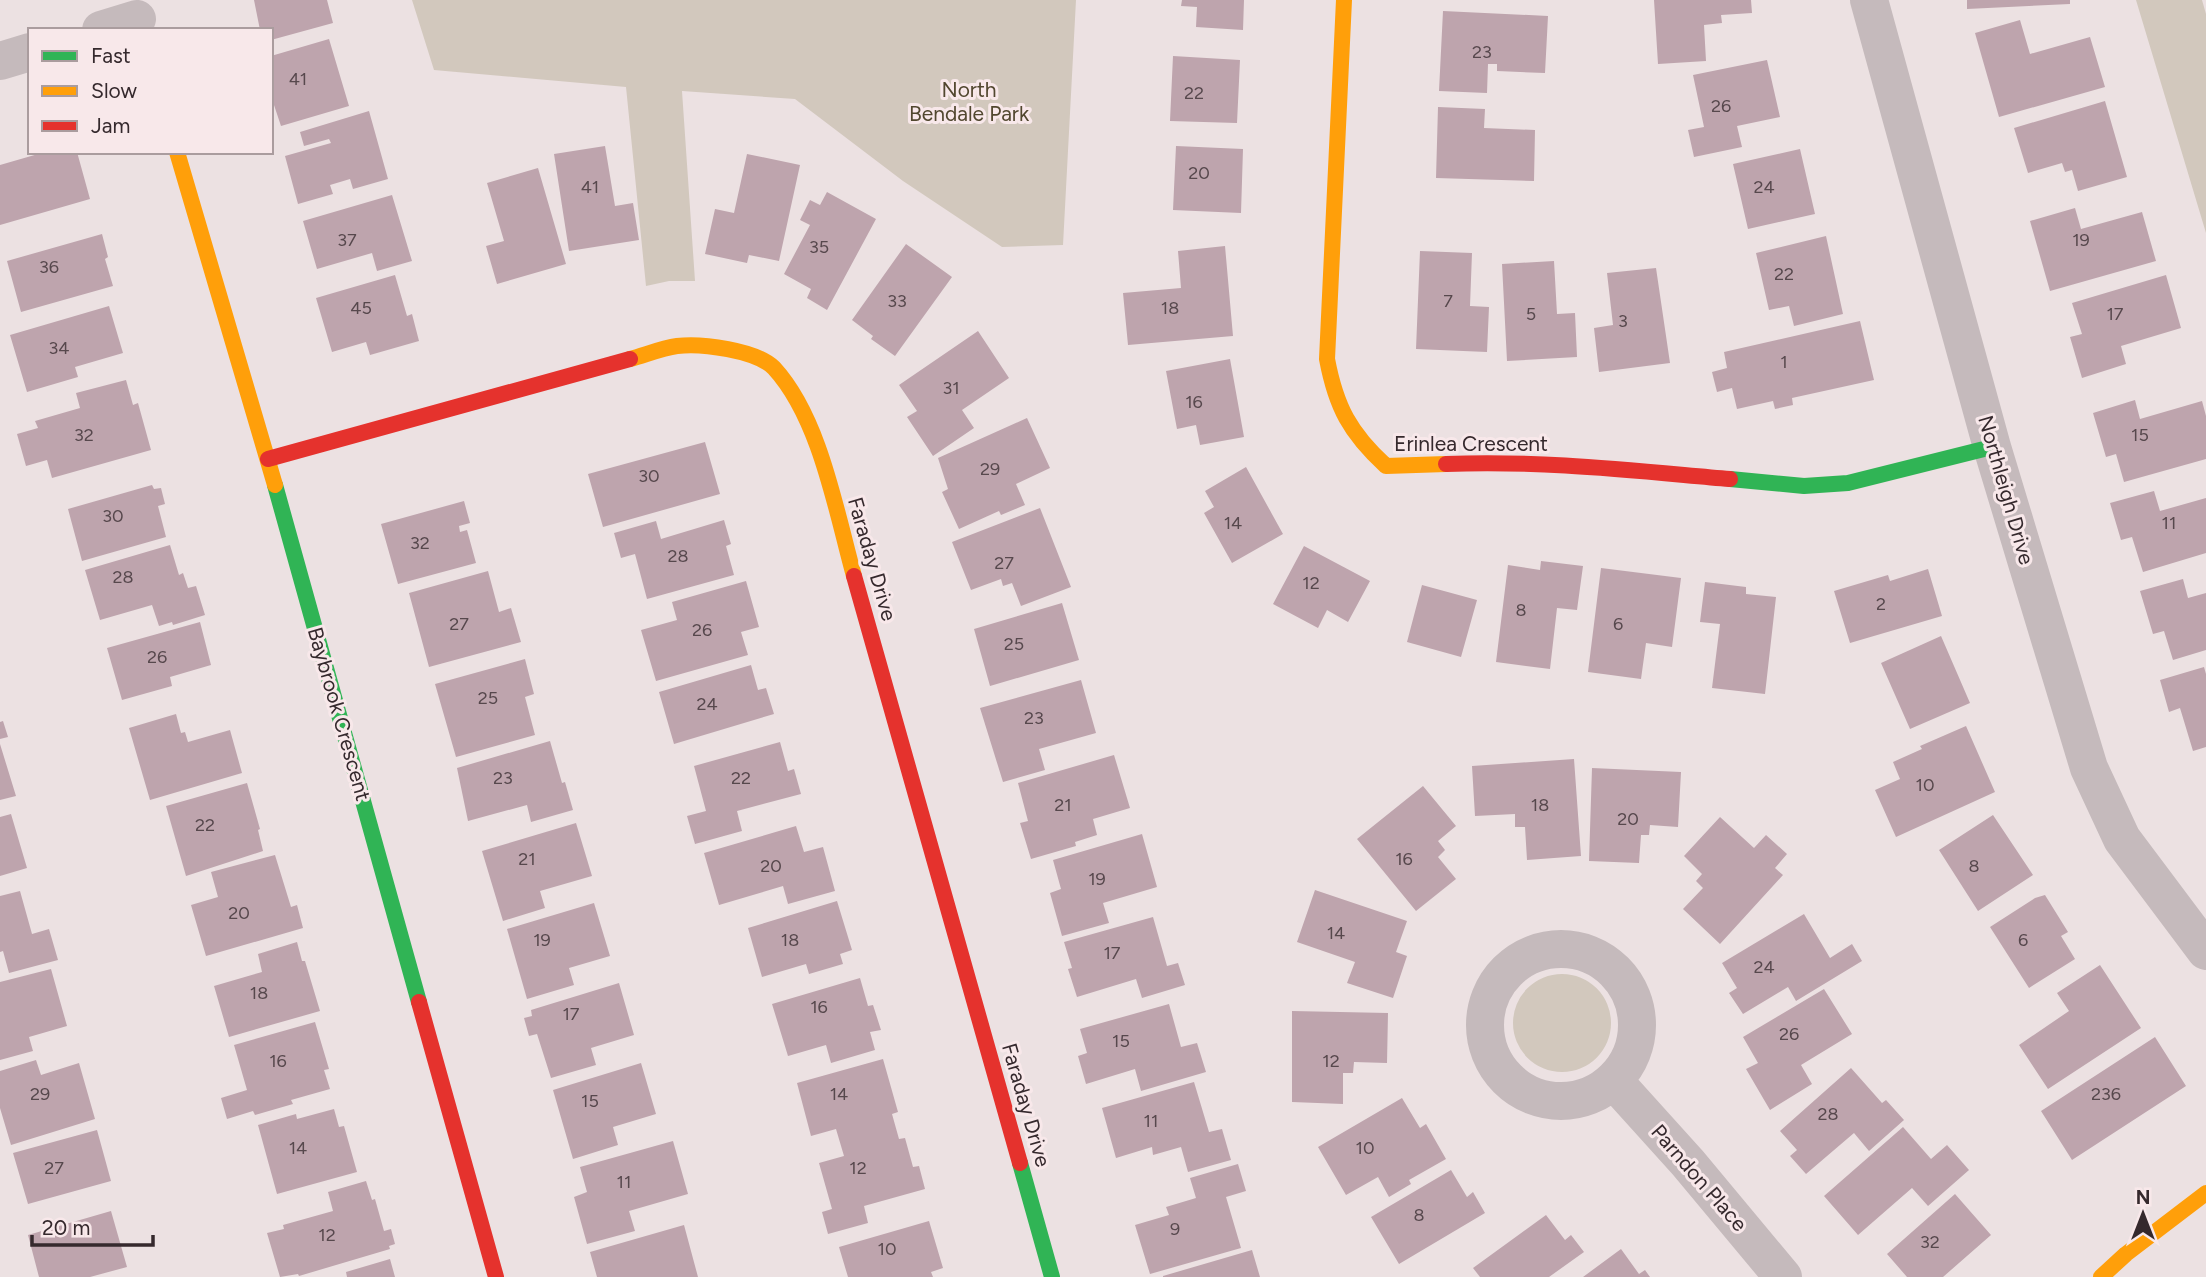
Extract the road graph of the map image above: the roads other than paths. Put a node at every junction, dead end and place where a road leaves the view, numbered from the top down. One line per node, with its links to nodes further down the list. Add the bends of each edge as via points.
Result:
1 (1344, 0): 8 (street, Erinlea Crescent, via 1327,359 1344,419 1386,466 1491,462 1804,486 1848,482)
2 (1869, 0): 8 (street, Northleigh Drive)
3 (136, 16): 4 (street)
4 (106, 28)
5 (28, 53): 6 (street)
6 (0, 61)
7 (178, 154): 9 (street, Baybrook Crescent)
8 (1993, 447): 10 (street, Northleigh Drive, via 2089,768 2122,839)
9 (268, 459): 13 (street, Baybrook Crescent); 14 (street, Faraday Drive, via 677,346 732,348 772,366 814,434)
10 (2206, 951)
11 (1614, 1081): 15 (street, Parndon Place)
12 (2206, 1193): 16 (street)
13 (496, 1277)
14 (1052, 1277)
15 (1783, 1277)
16 (2102, 1277)

